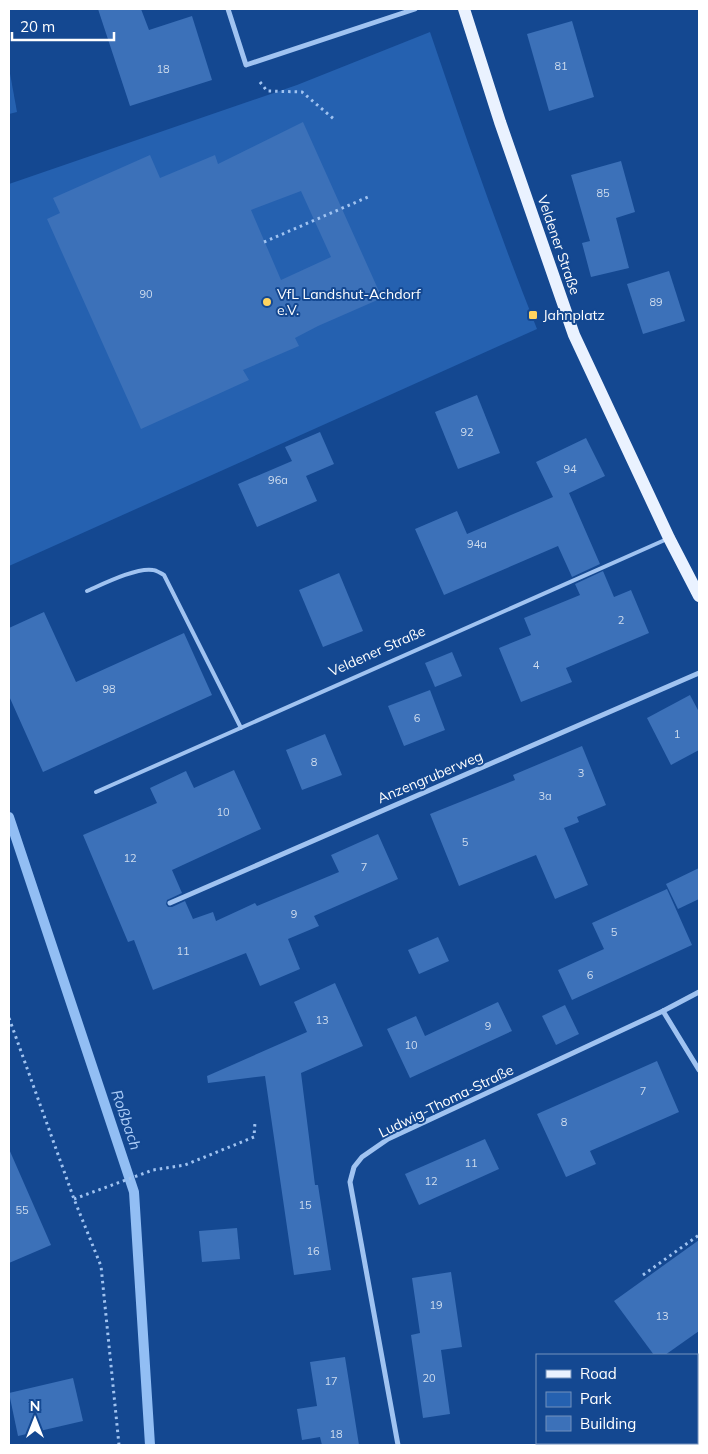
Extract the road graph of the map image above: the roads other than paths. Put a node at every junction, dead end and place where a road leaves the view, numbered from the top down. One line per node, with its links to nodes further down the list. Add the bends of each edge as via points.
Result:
1 (228, 9): 2 (street, via 246,65)
2 (415, 9)
3 (464, 9): 4 (main road, Veldener Straße, via 574,335)
4 (669, 538): 6 (main road, Veldener Straße); 8 (lane, Veldener Straße)
5 (87, 591): 8 (lane, via 143,570 154,570 164,575)
6 (699, 596)
7 (699, 673): 10 (street, Anzengruberweg)
8 (241, 728): 9 (lane, Veldener Straße)
9 (96, 792)
10 (170, 902)
11 (699, 992): 12 (street, Ludwig-Thoma-Straße)
12 (663, 1011): 13 (street); 14 (street, Ludwig-Thoma-Straße, via 388,1139 362,1157 354,1167 350,1182)
13 (699, 1070)
14 (398, 1445)

